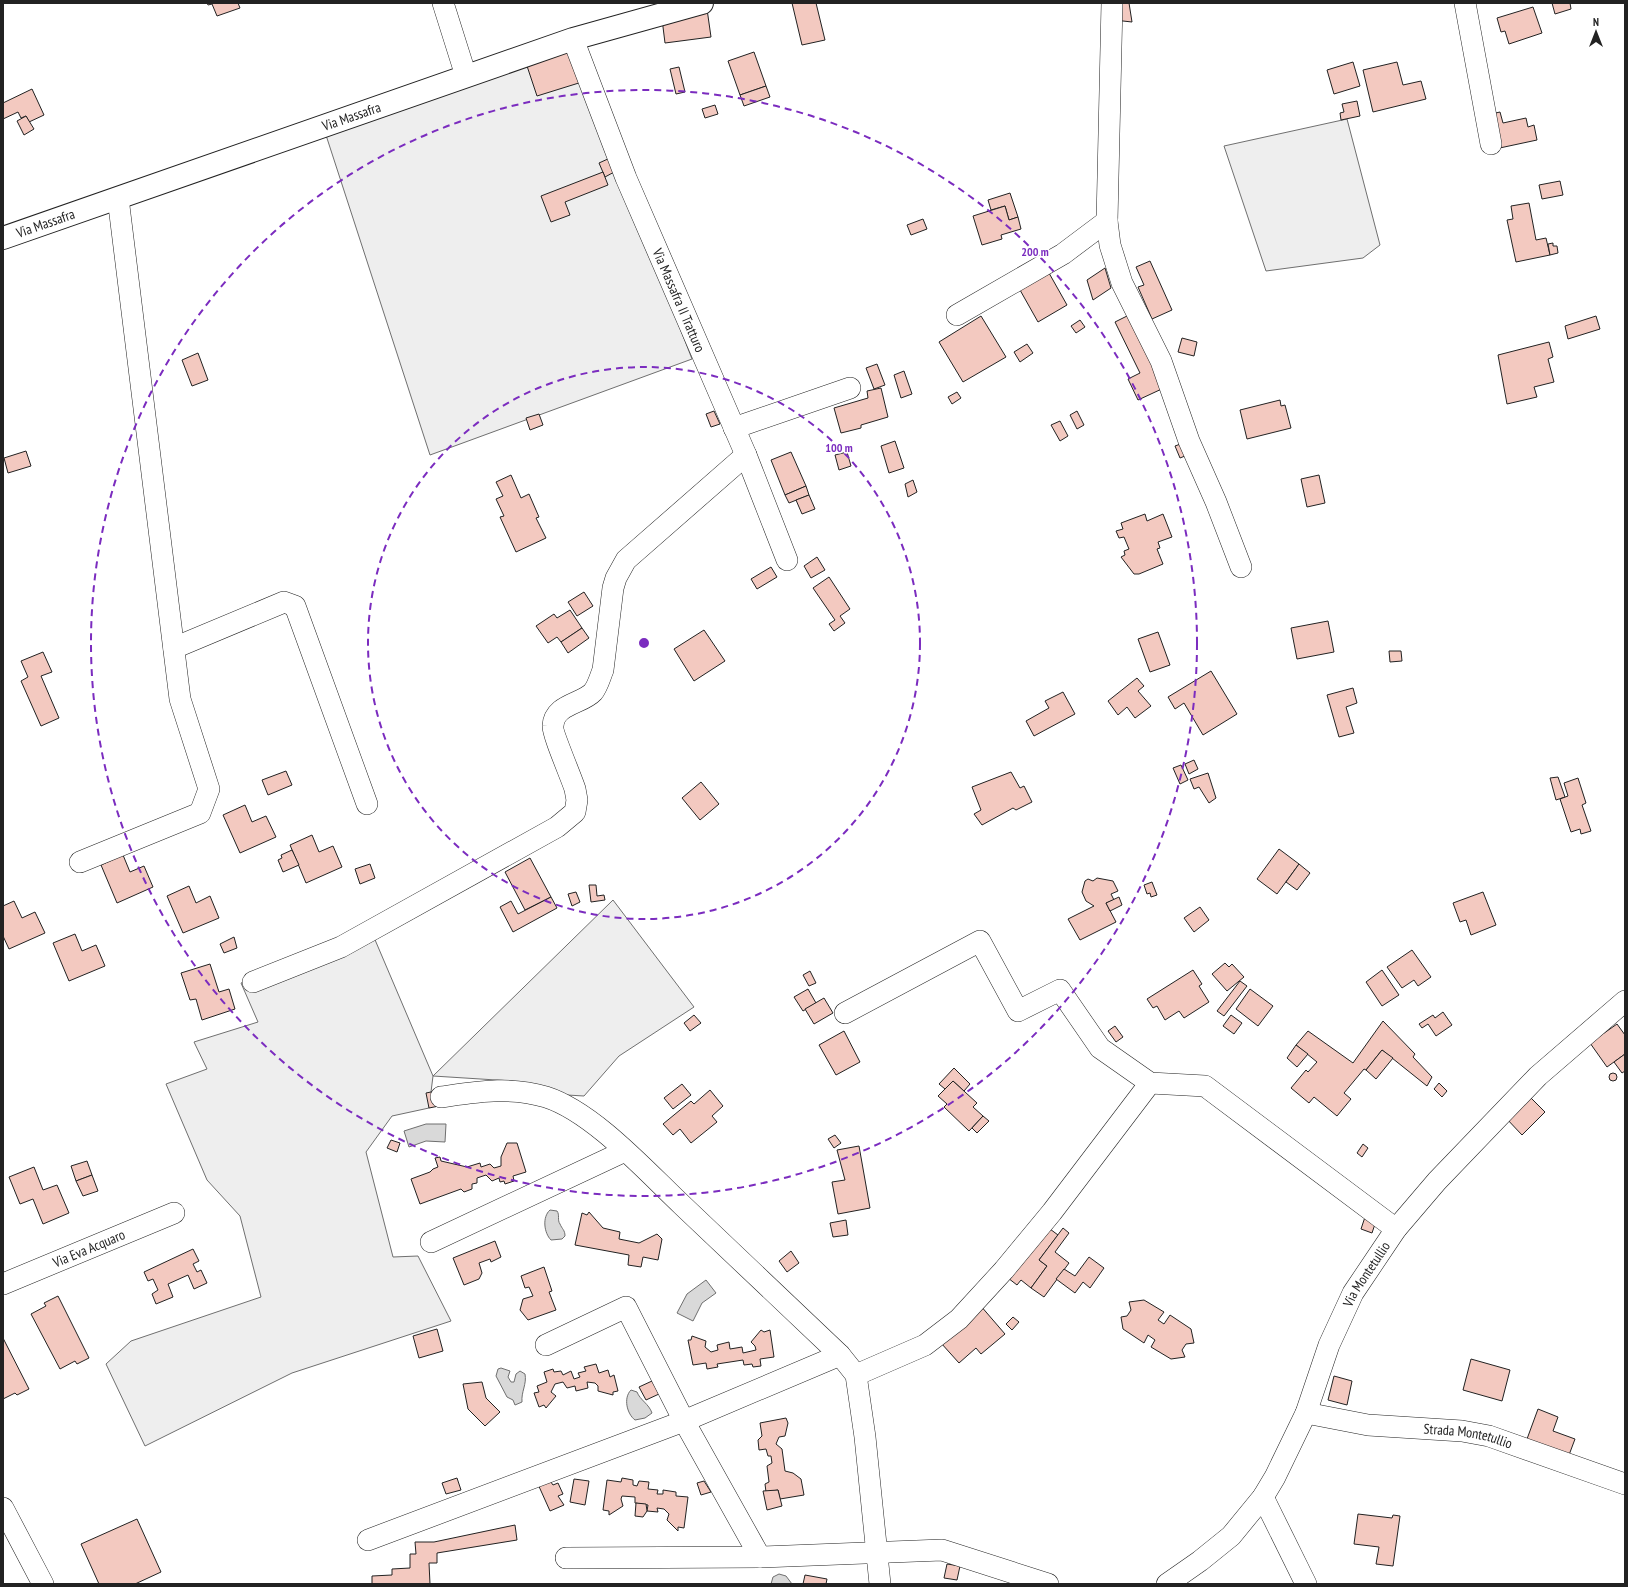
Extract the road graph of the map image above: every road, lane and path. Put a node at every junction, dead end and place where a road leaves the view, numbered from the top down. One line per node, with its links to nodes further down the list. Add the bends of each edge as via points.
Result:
1 (443, 3): 6 (street)
2 (702, 3): 5 (main road, Via Massafra)
3 (1112, 3): 9 (street)
4 (1465, 3): 7 (street)
5 (573, 39): 6 (main road, Via Massafra); 13 (street, Via Massafra II Tratturo, via 626,178)
6 (466, 76): 8 (main road, Via Massafra)
7 (1491, 144)
8 (118, 198): 10 (main road, Via Massafra); 17 (street)
9 (1107, 221): 11 (street, via 1064,254); 16 (street, via 1110,245 1122,282 1161,361 1189,441)
10 (3, 238)
11 (957, 315)
12 (850, 388): 13 (street)
13 (734, 428): 14 (street, Via Massafra II Tratturo)
14 (746, 455): 15 (street, Via Massafra II Tratturo); 20 (street, via 620,568 613,588 599,682 592,693 556,716 552,727 575,789 575,812 557,826 340,947)
15 (787, 560)
16 (1241, 567)
17 (174, 648): 18 (street, via 284,602 295,606); 19 (street, via 180,699 209,789 200,813)
18 (367, 804)
19 (80, 862)
20 (253, 982)
21 (1625, 1001): 27 (street, Via Montetullio, via 1538,1076 1437,1181)
22 (845, 1013): 23 (street, via 980,941 1018,1011 1060,990 1100,1048)
23 (1150, 1083): 27 (street, via 1205,1086); 32 (street, via 1052,1212 959,1319 925,1345)
24 (441, 1098): 25 (street, via 476,1092 513,1090 546,1098 580,1114)
25 (625, 1151): 28 (street); 31 (street)
26 (174, 1213): 29 (street, Via Eva Acquaro)
27 (1396, 1229): 33 (street, Via Montetullio, via 1353,1293 1330,1345)
28 (431, 1242)
29 (3, 1284)
30 (546, 1345): 34 (street, via 626,1307)
31 (840, 1355): 32 (street); 34 (street)
32 (856, 1374): 39 (street)
33 (1306, 1413): 35 (street, Strada Montetullio, via 1368,1426 1462,1431 1489,1436); 36 (street, Via Montetullio)
34 (684, 1421): 38 (street); 40 (street)
35 (1625, 1484)
36 (1263, 1497): 45 (street, Via Montetullio, via 1231,1536); 46 (street)
37 (3, 1508): 42 (street)
38 (368, 1540)
39 (877, 1552): 40 (street); 43 (street); 44 (street, via 942,1550)
40 (760, 1557): 41 (street)
41 (566, 1558)
42 (43, 1584)
43 (880, 1584)
44 (1048, 1584)
45 (1167, 1584)
46 (1306, 1584)

